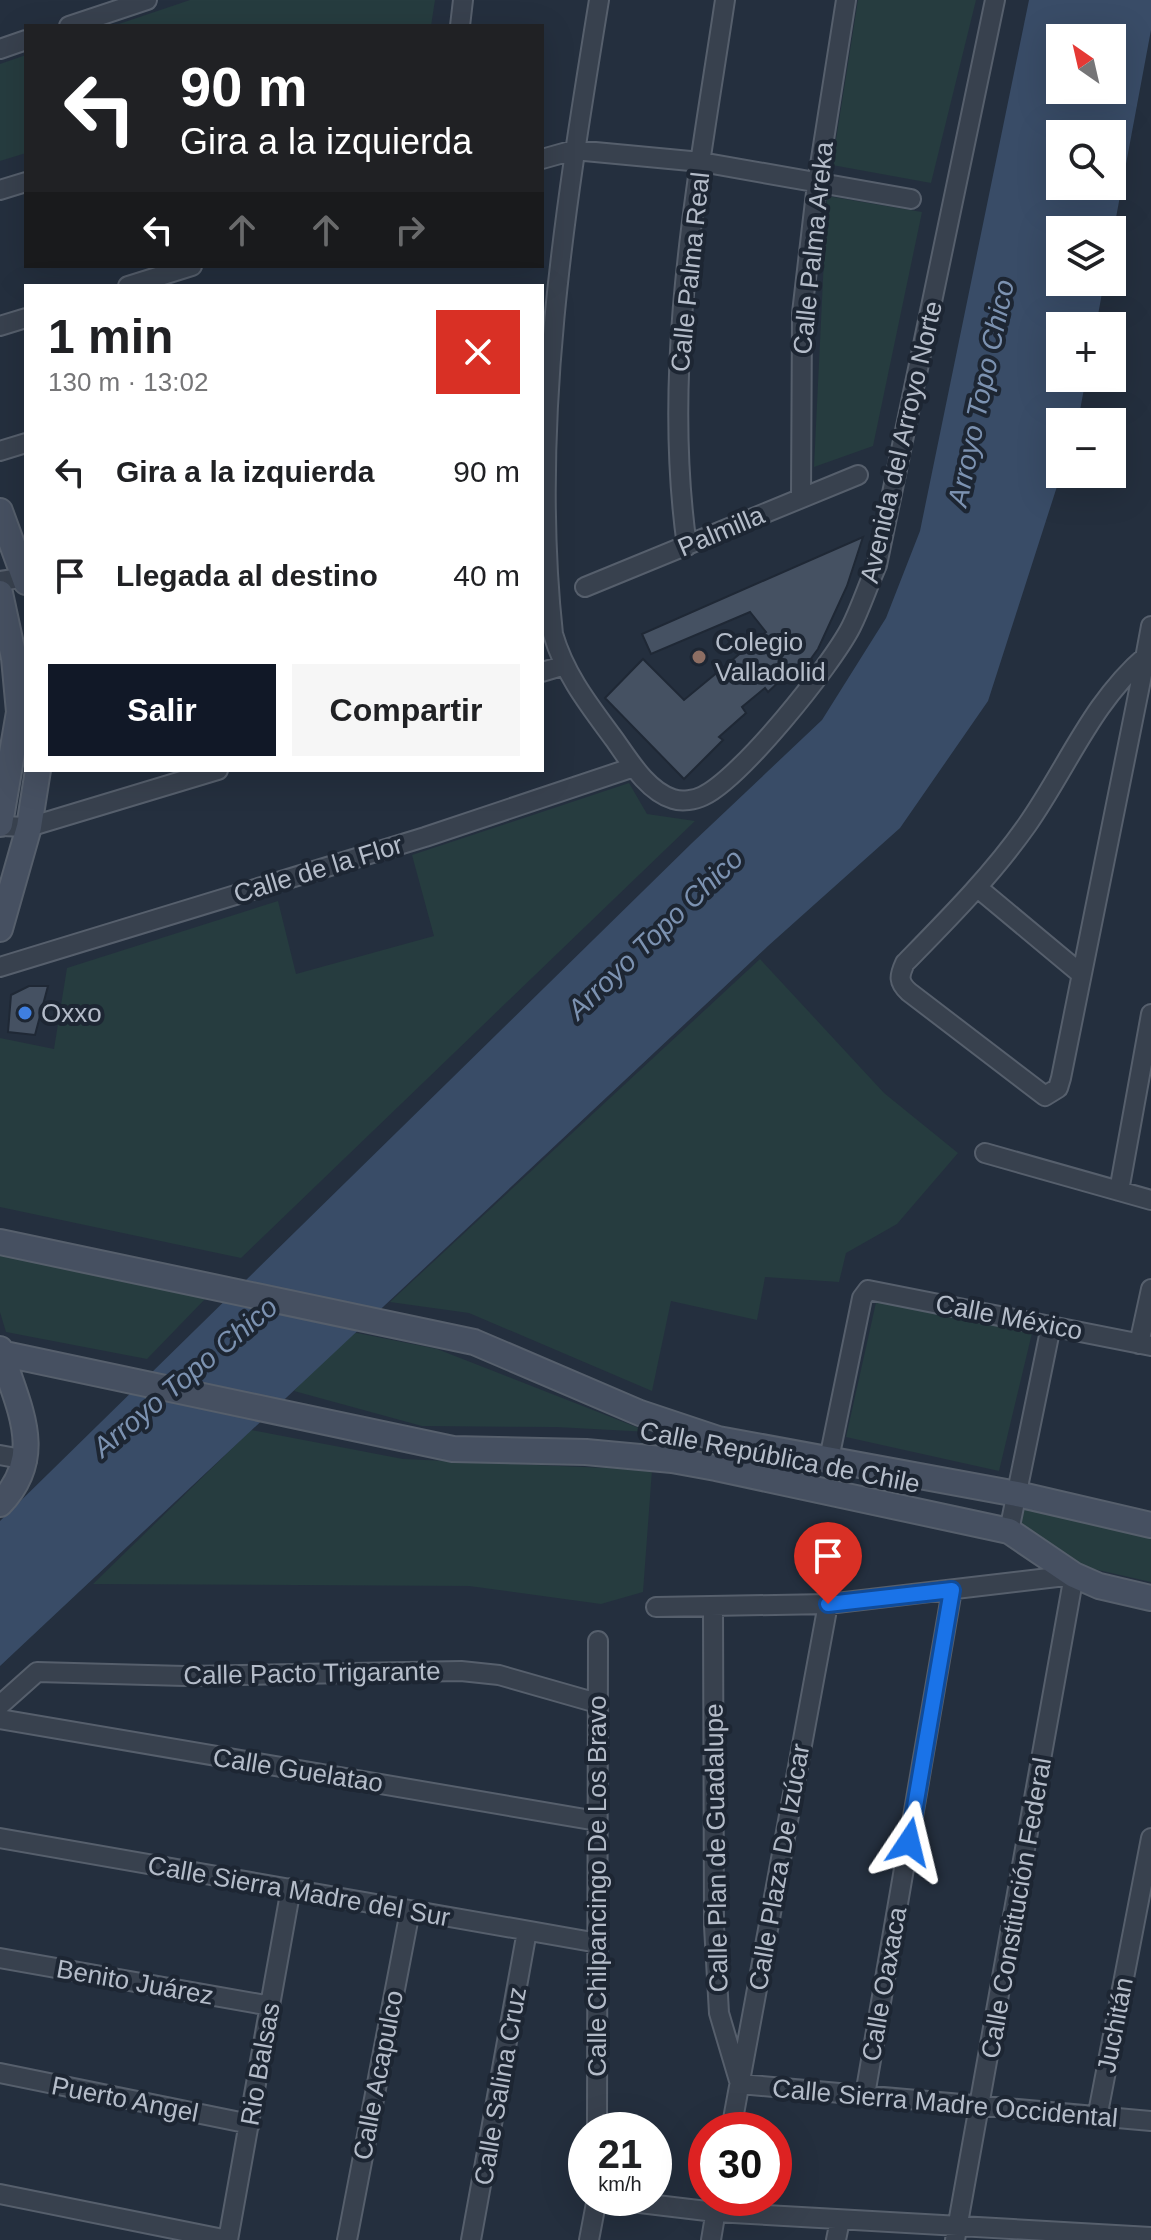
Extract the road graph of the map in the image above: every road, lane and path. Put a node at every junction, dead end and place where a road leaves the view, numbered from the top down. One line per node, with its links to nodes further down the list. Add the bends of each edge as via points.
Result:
1 (147, 0): 7 (street)
2 (463, 0): 8 (street)
3 (599, 0): 11 (street)
4 (725, 0): 13 (street, Calle Palma Real)
5 (846, 0): 15 (street, Calle Palma Areka)
6 (995, 0): 42 (street, Avenida del Arroyo Norte, via 880,551 850,628 806,695 705,795 674,799)
7 (75, 24)
8 (460, 24)
9 (24, 41): 10 (street)
10 (0, 49)
11 (574, 150): 12 (street); 13 (street); 20 (street)
12 (544, 158)
13 (701, 162): 15 (street); 29 (street, Calle Palma Real, via 680,321 679,488)
14 (24, 183): 16 (street)
15 (817, 184): 17 (street); 27 (street, Calle Palma Areka, via 802,313)
16 (0, 190)
17 (911, 199)
18 (186, 268): 19 (street)
19 (134, 284)
20 (549, 288): 23 (street)
21 (24, 319): 22 (street)
22 (0, 326)
23 (545, 426): 30 (street)
24 (24, 444): 25 (street)
25 (0, 451)
26 (858, 475): 27 (street, Palmilla)
27 (801, 497): 29 (street, Palmilla)
28 (0, 511): 31 (street)
29 (687, 546): 34 (street, Palmilla)
30 (545, 548): 38 (street, via 553,634)
31 (24, 574)
32 (24, 579): 33 (street)
33 (0, 581)
34 (585, 587)
35 (0, 593): 41 (street, via 19,712)
36 (1151, 626): 37 (street)
37 (1148, 656): 40 (street)
38 (562, 666): 39 (street); 42 (street, Avenida del Arroyo Norte)
39 (544, 671)
40 (1140, 678): 47 (street, via 1099,705 1027,825); 50 (street)
41 (6, 758): 45 (street)
42 (634, 767): 49 (street, Calle de la Flor)
43 (38, 772): 46 (street)
44 (211, 772): 46 (street)
45 (0, 825): 46 (street)
46 (29, 827): 48 (street)
47 (978, 888): 50 (street); 50 (street, via 905,963 900,980 1045,1096 1058,1088)
48 (0, 929)
49 (0, 967)
50 (1080, 973)
51 (1151, 1014): 53 (street)
52 (985, 1153): 53 (street)
53 (1119, 1191): 54 (street)
54 (1151, 1200)
55 (0, 1242): 61 (street, Calle República de Chile, via 499,1350 687,1430)
56 (1151, 1289): 58 (street)
57 (1051, 1326): 58 (street, Calle México); 61 (street, Calle México, via 868,1290 862,1298); 63 (street)
58 (1145, 1345)
59 (0, 1352): 62 (street); 66 (street, Calle República de Chile, via 453,1449 672,1460)
60 (0, 1455): 62 (street)
61 (829, 1459): 63 (street, Calle República de Chile)
62 (27, 1460): 64 (street)
63 (1017, 1494): 65 (street, Calle República de Chile); 66 (street)
64 (0, 1504)
65 (1151, 1525)
66 (1009, 1531): 67 (street, Calle República de Chile)
67 (1074, 1575): 68 (street); 69 (street, Calle República de Chile); 89 (street, Calle Constitución Federal)
68 (952, 1590): 70 (street); 88 (street, Calle Oaxaca)
69 (1151, 1598)
70 (828, 1604): 72 (street); 87 (street, Calle Plaza De Izúcar)
71 (656, 1607): 72 (street)
72 (713, 1608): 87 (street, Calle Plan de Guadalupe, via 714,1926 719,2013)
73 (598, 1641): 74 (street, Calle Chilpancingo De Los Bravo)
74 (597, 1703): 75 (street, Calle Pacto Trigarante, via 499,1675 461,1671 185,1676 37,1672); 77 (street, Calle Chilpancingo De Los Bravo)
75 (0, 1705)
76 (0, 1719): 77 (street, Calle Guelatao)
77 (597, 1821): 83 (street, Calle Chilpancingo De Los Bravo)
78 (0, 1838): 80 (street, Calle Sierra Madre del Sur)
79 (1151, 1838): 92 (street, Juchitán)
80 (291, 1888): 81 (street, Calle Sierra Madre del Sur); 85 (street, Rio Balsas)
81 (410, 1911): 82 (street, Calle Sierra Madre del Sur); 104 (street, Calle Acapulco)
82 (527, 1931): 83 (street, Calle Sierra Madre del Sur); 105 (street, Calle Salina Cruz)
83 (598, 1943): 90 (street, Calle Chilpancingo De Los Bravo)
84 (0, 1958): 85 (street, Benito Juárez)
85 (271, 2006): 94 (street, Rio Balsas)
86 (0, 2073): 94 (street, Puerto Angel)
87 (740, 2084): 88 (street, Calle Sierra Madre Occidental); 91 (street, Calle Plaza De Izúcar)
88 (865, 2095): 89 (street, Calle Sierra Madre Occidental)
89 (981, 2108): 92 (street, Calle Sierra Madre Occidental); 100 (street, Calle Constitución Federal)
90 (597, 2112)
91 (735, 2112)
92 (1097, 2118): 93 (street, Calle Sierra Madre Occidental)
93 (1151, 2121)
94 (250, 2124): 103 (street, Rio Balsas)
95 (0, 2194): 103 (street)
96 (792, 2214): 99 (street)
97 (594, 2216): 106 (street)
98 (715, 2216): 107 (street)
99 (840, 2220): 100 (street); 108 (street)
100 (956, 2233): 101 (street)
101 (1082, 2236): 102 (street)
102 (1151, 2237)
103 (228, 2240)
104 (347, 2240)
105 (471, 2240)
106 (589, 2240)
107 (711, 2240)
108 (836, 2240)

